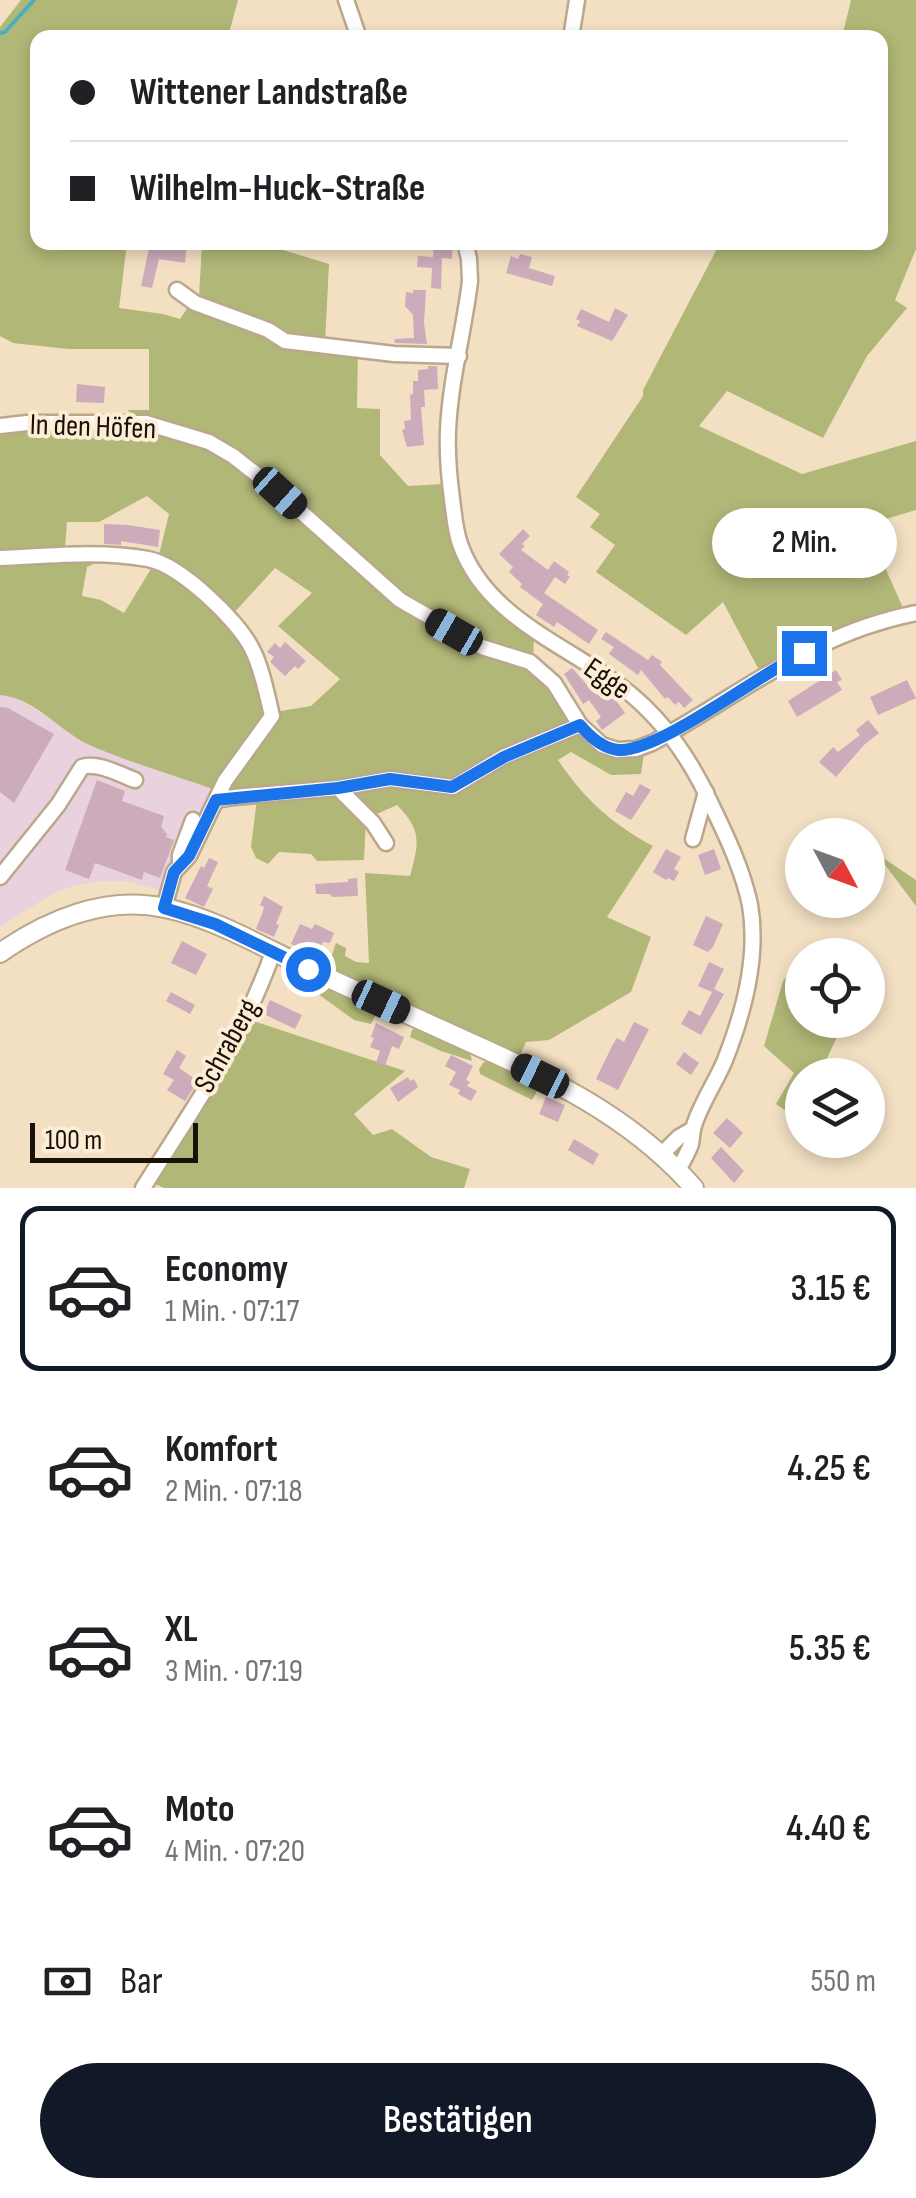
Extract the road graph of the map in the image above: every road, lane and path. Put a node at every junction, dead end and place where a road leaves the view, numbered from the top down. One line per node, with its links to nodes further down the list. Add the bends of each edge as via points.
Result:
1 (346, 0): 3 (street)
2 (577, 0): 4 (street)
3 (355, 30)
4 (572, 30)
5 (468, 250): 7 (street, Egge)
6 (177, 290): 7 (street, via 285,340)
7 (459, 356): 12 (street, Egge, via 448,460 465,556 518,619 622,686)
8 (0, 426): 11 (street, In den Höfen, via 146,423 209,442 280,493 400,600 482,647 530,662 554,683)
9 (0, 558): 16 (street, via 148,559 168,565 226,616 253,650 272,716)
10 (916, 613): 12 (street, via 857,628 784,662)
11 (580, 725): 12 (street, In den Höfen, via 617,750); 14 (street, via 452,787 390,779)
12 (669, 734): 15 (street, Egge)
13 (135, 780): 21 (street, via 95,765 82,767)
14 (338, 788): 16 (street); 19 (street)
15 (706, 792): 18 (street); 25 (street, Egge, via 748,898 751,958 742,1014)
16 (216, 800): 20 (street)
17 (193, 820): 20 (street)
18 (693, 839)
19 (386, 843)
20 (180, 863): 22 (street)
21 (0, 877)
22 (164, 908): 23 (main road); 24 (main road, via 92,909 32,932)
23 (273, 952): 26 (main road, via 568,1089); 28 (street, Schraberg, via 231,1049)
24 (0, 953)
25 (693, 1128): 26 (street, Egge); 27 (street, Egge)
26 (661, 1154): 27 (main road)
27 (678, 1171): 29 (main road)
28 (144, 1188)
29 (694, 1188)

